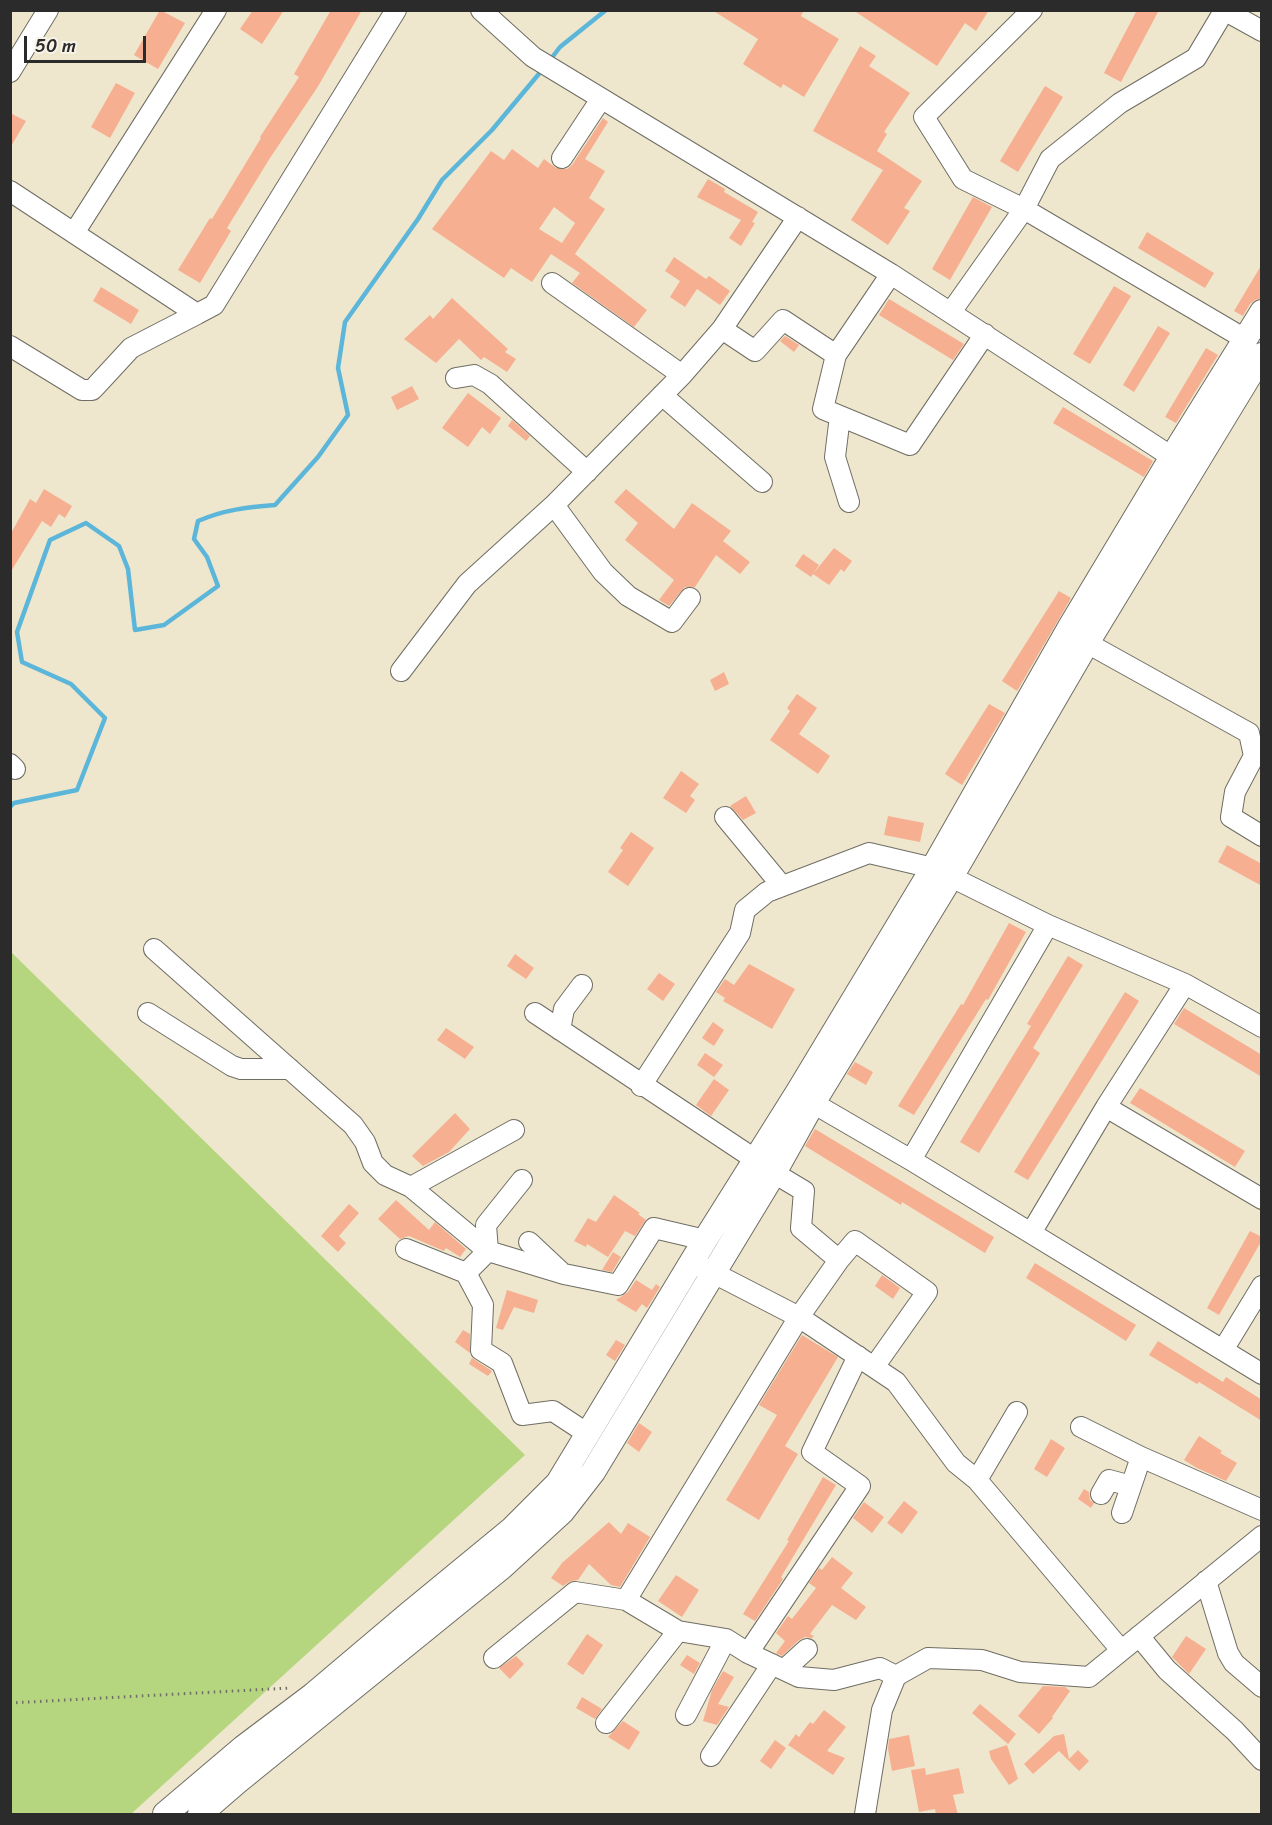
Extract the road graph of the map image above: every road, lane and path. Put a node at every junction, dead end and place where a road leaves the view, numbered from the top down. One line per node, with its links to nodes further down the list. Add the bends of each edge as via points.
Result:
1 (48, 10): 8 (street)
2 (216, 10): 14 (street)
3 (396, 10): 19 (street, via 214,305)
4 (481, 10): 9 (street, via 533,57)
5 (1032, 10): 12 (street, via 924,117 963,179)
6 (1224, 11): 7 (street); 12 (street, via 1196,58 1120,103 1050,159)
7 (1262, 31)
8 (10, 72)
9 (601, 99): 10 (street); 13 (street)
10 (562, 158)
11 (10, 191): 14 (street)
12 (1024, 209): 17 (street); 23 (street)
13 (798, 217): 15 (street); 20 (street)
14 (74, 233): 19 (street)
15 (891, 274): 17 (street); 24 (street)
16 (552, 283): 25 (street)
17 (951, 312): 21 (street)
18 (1262, 312): 23 (street)
19 (197, 314): 22 (street, via 131,348 87,391)
20 (722, 329): 24 (street, via 755,351 783,320); 25 (street)
21 (985, 334): 28 (street, via 910,445); 29 (street)
22 (10, 346)
23 (1257, 352): 29 (street); 35 (street)
24 (836, 355): 28 (street, via 824,409)
25 (682, 375): 27 (street)
26 (456, 378): 30 (street, via 474,375 490,384)
27 (662, 395): 30 (street); 31 (street)
28 (840, 416): 32 (street, via 835,457)
29 (1172, 457): 39 (street, via 1065,637)
30 (587, 472): 33 (street)
31 (762, 482)
32 (849, 502)
33 (554, 505): 34 (street, via 603,572 628,596 672,622); 36 (street, via 467,584)
34 (690, 598)
35 (1087, 643): 38 (street, via 1249,733 1254,756 1235,792 1231,817); 39 (street)
36 (401, 671)
37 (725, 817): 40 (street)
38 (1262, 836)
39 (942, 872): 40 (street, via 869,853); 41 (street); 51 (street); 55 (street)
40 (782, 886): 50 (street, via 767,892 745,910 740,933)
41 (1048, 925): 43 (street); 54 (street)
42 (154, 949): 49 (street)
43 (1185, 984): 47 (street); 52 (street)
44 (582, 986): 48 (street, via 564,1009)
45 (148, 1013): 49 (street, via 232,1066)
46 (535, 1013): 48 (street)
47 (1262, 1027)
48 (560, 1030): 50 (street)
49 (290, 1069): 57 (street, via 353,1125 373,1163 385,1175)
50 (641, 1086): 55 (street)
51 (813, 1103): 54 (street); 55 (street)
52 (1106, 1107): 58 (street); 59 (street)
53 (514, 1130): 57 (street)
54 (911, 1160): 59 (street)
55 (765, 1167): 60 (street); 64 (street, via 804,1191 801,1228); 65 (street)
56 (522, 1180): 63 (street, via 486,1225)
57 (411, 1187): 63 (street)
58 (1262, 1199)
59 (1031, 1233): 70 (street)
60 (705, 1240): 65 (street); 67 (street, via 654,1228 618,1285)
61 (529, 1242): 67 (street)
62 (406, 1249): 66 (street)
63 (488, 1251): 66 (street); 67 (street)
64 (839, 1260): 69 (street); 71 (street, via 855,1241 927,1292)
65 (702, 1268): 69 (street); 75 (street); 102 (street, via 593,1472 562,1512 502,1567)
66 (466, 1273): 75 (street, via 483,1305 481,1350 502,1364 522,1415 553,1412)
67 (564, 1274)
68 (1262, 1286): 70 (street)
69 (799, 1317): 71 (street); 84 (street)
70 (1223, 1350): 72 (street)
71 (866, 1361): 77 (street, via 896,1383 956,1463); 90 (street, via 812,1452 860,1486)
72 (1262, 1374)
73 (1017, 1412): 77 (street)
74 (1081, 1427): 76 (street)
75 (588, 1434): 95 (street, via 558,1483 512,1529)
76 (1141, 1457): 78 (street); 80 (street)
77 (977, 1480): 89 (street)
78 (1131, 1486): 79 (street, via 1109,1480); 81 (street)
79 (1101, 1494)
80 (1262, 1510)
81 (1122, 1513)
82 (1262, 1536): 83 (street)
83 (1206, 1581): 86 (street); 94 (street, via 1228,1653)
84 (626, 1600): 85 (street); 91 (street, via 574,1592)
85 (678, 1631): 87 (street); 98 (street)
86 (1139, 1636): 89 (street); 100 (street, via 1167,1670)
87 (726, 1639): 90 (street); 97 (street)
88 (807, 1649): 92 (street)
89 (1121, 1650): 93 (street, via 1089,1677 1020,1672 982,1660 928,1658)
90 (748, 1653): 92 (street)
91 (494, 1658)
92 (778, 1667): 93 (street, via 800,1677 834,1680 879,1668); 99 (street)
93 (896, 1676): 103 (street, via 882,1710)
94 (1262, 1688)
95 (313, 1695): 96 (path, via 291,1688); 101 (street, via 244,1747)
96 (10, 1703)
97 (686, 1715)
98 (606, 1723)
99 (711, 1756)
100 (1262, 1760)
101 (165, 1815)
102 (200, 1815)
103 (865, 1815)

